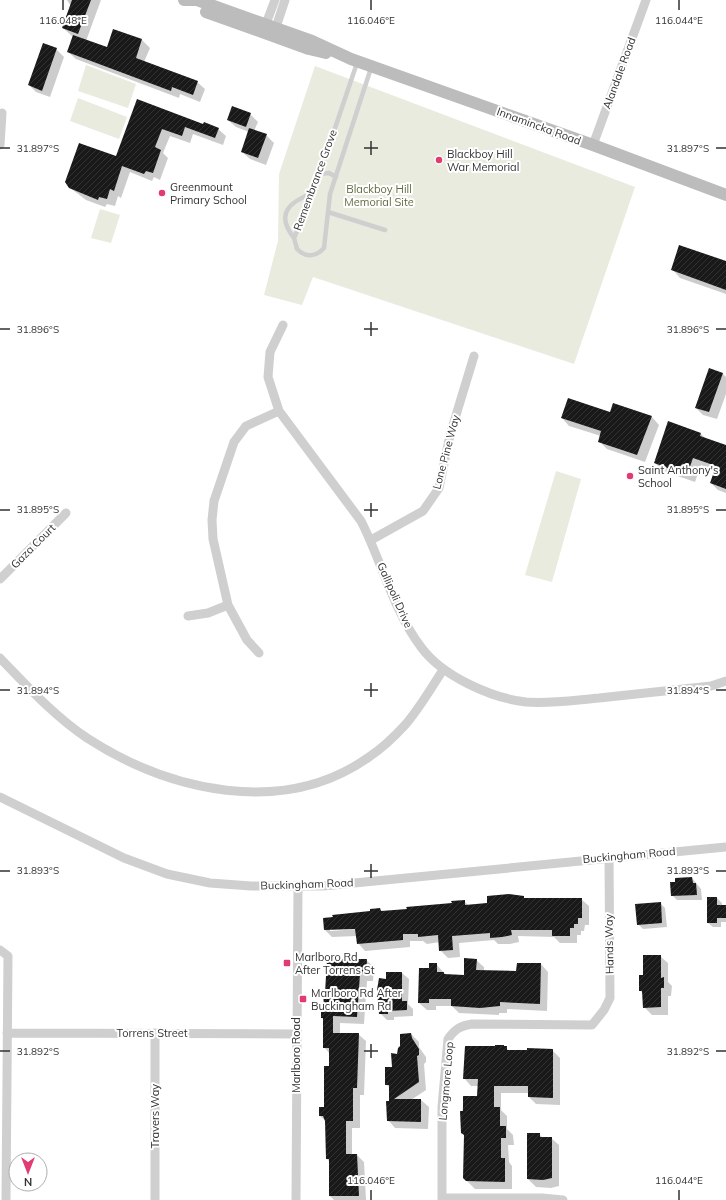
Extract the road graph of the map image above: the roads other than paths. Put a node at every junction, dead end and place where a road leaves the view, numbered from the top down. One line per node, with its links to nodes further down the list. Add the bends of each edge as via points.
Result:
1 (184, 0): 5 (main road, Innamincka Road, via 194,8)
2 (275, 0): 5 (street)
3 (285, 0): 5 (street)
4 (646, 0): 10 (street, Alandale Road)
5 (269, 30): 6 (main road, Innamincka Road, via 309,49)
6 (354, 60): 7 (main road, Innamincka Road); 11 (lane, Remembrance Grove)
7 (372, 66): 10 (main road, Innamincka Road); 12 (lane, Remembrance Grove)
8 (2, 113): 9 (street)
9 (0, 145)
10 (593, 145): 14 (main road, Innamincka Road)
11 (318, 174): 12 (lane, via 329,173); 13 (lane, Remembrance Grove)
12 (336, 177): 15 (lane, Remembrance Grove, via 330,194)
13 (313, 192): 17 (lane, Remembrance Grove); 17 (lane, via 298,198 287,209 285,223)
14 (726, 195)
15 (328, 212): 16 (lane); 17 (lane, Remembrance Grove, via 327,241 320,253 314,256 301,253 294,244)
16 (385, 230)
17 (294, 238)
18 (283, 325): 20 (street, Gallipoli Drive, via 270,352 268,376)
19 (474, 356): 22 (street, Lone Pine Way, via 450,435 439,488 422,511)
20 (279, 411): 22 (street, Gallipoli Drive, via 356,515); 24 (street, via 246,426 234,442 214,501 213,539)
21 (66, 513): 23 (street, Gaza Court)
22 (371, 540): 28 (street, Gallipoli Drive, via 405,622 421,648)
23 (0, 579)
24 (228, 606): 25 (street); 26 (street, via 247,640)
25 (188, 616)
26 (259, 653)
27 (0, 658): 28 (street, via 36,696 87,738 156,773 198,786 239,792 272,793 308,786 340,774 369,757 405,725)
28 (443, 670): 29 (street, Gallipoli Drive, via 470,685 525,702 553,702 695,688)
29 (726, 681)
30 (0, 797): 33 (street, Buckingham Road, via 124,858 167,874 210,883)
31 (726, 847): 32 (street, Buckingham Road)
32 (609, 857): 33 (street, Buckingham Road); 35 (street, Hands Way, via 610,998)
33 (298, 887): 38 (street, Marlboro Road)
34 (0, 950): 37 (street, via 8,956)
35 (592, 1025): 39 (street, Longmore Loop, via 472,1024 453,1031 448,1038 442,1107)
36 (155, 1032): 37 (street, Torrens Street); 38 (street, Torrens Street); 41 (street, Travers Way)
37 (7, 1033): 40 (street)
38 (296, 1034): 42 (street, Marlboro Road)
39 (442, 1199): 43 (street)
40 (6, 1200)
41 (155, 1200)
42 (296, 1200)
43 (563, 1200)

